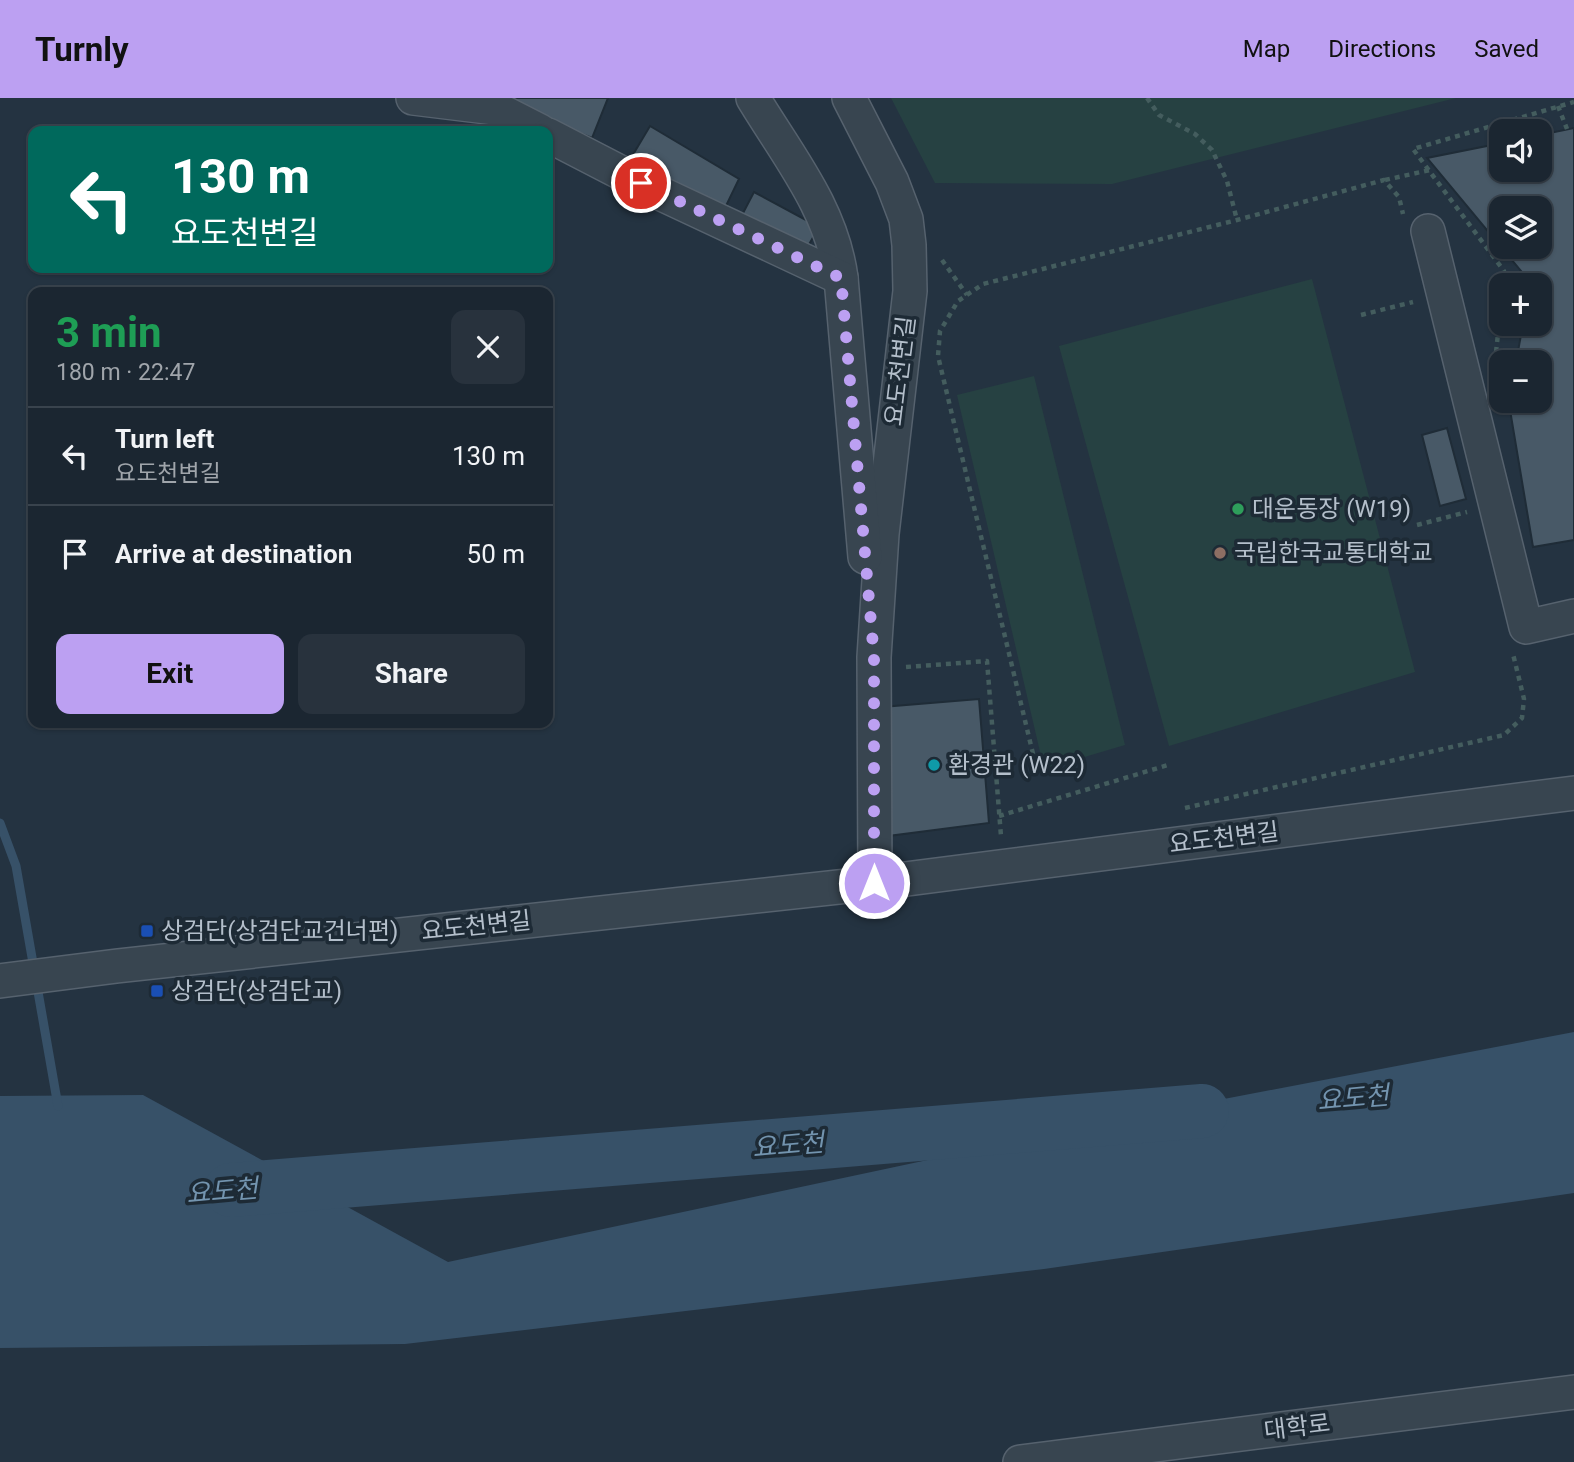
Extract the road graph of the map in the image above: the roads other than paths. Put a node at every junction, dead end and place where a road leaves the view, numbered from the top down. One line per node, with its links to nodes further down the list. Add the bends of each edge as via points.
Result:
1 (413, 98): 4 (street, via 495,108)
2 (753, 98): 7 (street, 요도천변길, via 823,211 838,252)
3 (849, 98): 9 (street, 요도천변길, via 892,182 906,219 909,245 910,291 882,534)
4 (530, 126)
5 (553, 138): 7 (street)
6 (1416, 225): 8 (street, via 1526,627)
7 (841, 278): 9 (street, 요도천변길)
8 (1574, 615)
9 (874, 663): 11 (street, 요도천변길)
10 (1574, 793): 11 (street, 요도천변길)
11 (874, 883): 12 (street, 요도천변길)
12 (0, 981)
13 (1574, 1392): 14 (street, 대학로)
14 (1020, 1462)

